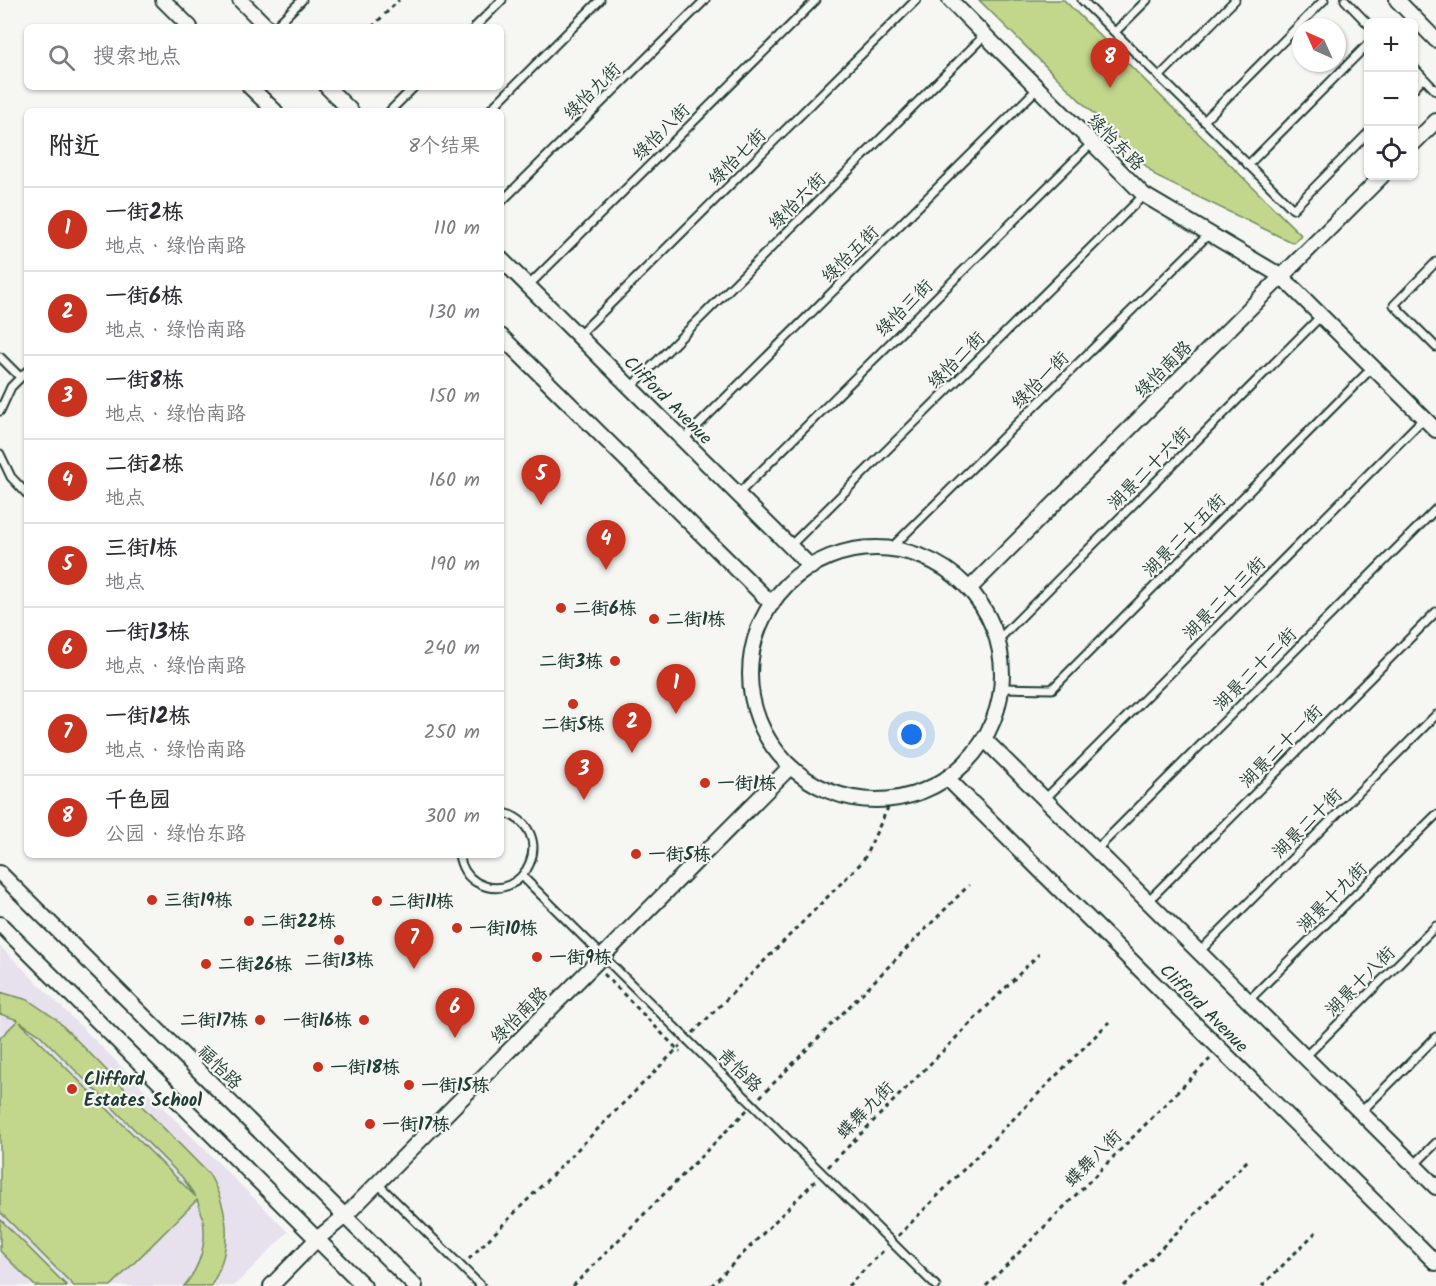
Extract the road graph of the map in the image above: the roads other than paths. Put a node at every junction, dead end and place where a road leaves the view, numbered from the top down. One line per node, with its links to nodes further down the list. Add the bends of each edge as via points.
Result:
1 (163, 0): 17 (street)
2 (240, 0): 18 (street)
3 (302, 0): 19 (lane)
4 (502, 0): 20 (lane)
5 (600, 0): 37 (lane)
6 (705, 0): 46 (lane, 绿怡九街)
7 (816, 0): 51 (lane, 绿怡八街)
8 (916, 0): 53 (lane, 绿怡七街)
9 (950, 0): 22 (street, 绿怡东路)
10 (1082, 0): 21 (lane)
11 (1147, 0): 21 (lane)
12 (1235, 0): 26 (lane)
13 (1324, 0): 38 (lane)
14 (1345, 0): 16 (lane)
15 (1397, 0): 23 (street)
16 (1364, 20)
17 (187, 24)
18 (264, 24)
19 (278, 24)
20 (478, 24)
21 (1115, 32): 26 (lane)
22 (985, 35): 29 (street, 绿怡东路); 60 (lane, 绿怡六街)
23 (1436, 39)
24 (1364, 48): 43 (lane)
25 (1417, 72): 27 (lane)
26 (1159, 77): 38 (lane)
27 (1423, 78): 28 (lane); 33 (lane)
28 (1418, 83)
29 (1038, 88): 42 (street, 绿怡东路); 64 (lane, 绿怡五街)
30 (253, 90): 34 (street)
31 (330, 90): 35 (street)
32 (411, 90): 36 (lane)
33 (1436, 91)
34 (272, 108)
35 (348, 108)
36 (393, 108)
37 (492, 108)
38 (1204, 121): 43 (lane)
39 (1436, 121): 41 (street)
40 (1364, 138): 43 (lane, via 1293,209)
41 (1418, 139)
42 (1092, 143): 45 (street, 绿怡东路); 67 (lane, 绿怡三街)
43 (1248, 165)
44 (1378, 180): 50 (street, 绿怡南路)
45 (1143, 195): 47 (street, 绿怡东路); 69 (lane, 绿怡二街)
46 (504, 199)
47 (1209, 234): 50 (street, 绿怡东路); 70 (lane, 绿怡一街)
48 (504, 262): 51 (street, Clifford Avenue)
49 (1436, 262): 55 (lane, via 1394,305)
50 (1281, 276): 52 (street, 绿怡东路); 72 (street, 绿怡南路)
51 (528, 286): 53 (street, Clifford Avenue)
52 (1321, 316): 57 (street, 绿怡东路); 75 (lane, 湖景二十六街)
53 (578, 336): 60 (street, Clifford Avenue)
54 (504, 339): 73 (street)
55 (1436, 347)
56 (0, 357): 59 (lane)
57 (1373, 368): 62 (street, 绿怡东路); 76 (lane, 湖景二十五街, via 1052,689)
58 (24, 374): 59 (lane)
59 (20, 377): 61 (lane)
60 (630, 388): 64 (street, Clifford Avenue)
61 (0, 411)
62 (1424, 418): 63 (street, 绿怡东路); 81 (lane, 湖景二十三街)
63 (1436, 430)
64 (683, 440): 67 (street, Clifford Avenue)
65 (0, 454): 66 (lane, via 11,477)
66 (24, 491)
67 (738, 494): 69 (street, Clifford Avenue)
68 (1436, 510): 84 (lane, 湖景二十二街)
69 (790, 546): 71 (street, Clifford Avenue)
70 (891, 548): 71 (street, via 863,548); 72 (street, via 920,555 947,568)
71 (810, 567): 73 (street, via 789,583)
72 (970, 588): 75 (street, via 987,612)
73 (772, 604): 79 (street, via 752,651 752,693 761,726)
74 (1436, 612): 88 (lane, 湖景二十一街)
75 (998, 640): 76 (street)
76 (1002, 688): 78 (street, via 996,715)
77 (1436, 715): 91 (lane, 湖景二十街)
78 (984, 739): 80 (street); 81 (street, Clifford Avenue)
79 (790, 766): 80 (street, via 812,783 864,800 921,792); 92 (street, 绿怡南路)
80 (947, 778): 103 (street, Clifford Avenue)
81 (1045, 799): 84 (street, Clifford Avenue)
82 (504, 813): 87 (lane, via 519,820 530,834 532,860)
83 (1436, 815): 93 (lane, 湖景十九街)
84 (1096, 850): 88 (street, Clifford Avenue)
85 (460, 858): 87 (lane, via 466,873 489,887 507,885)
86 (0, 873): 101 (street, 福怡路)
87 (522, 876): 92 (lane, 青怡路)
88 (1148, 901): 91 (street, Clifford Avenue)
89 (0, 924): 102 (street)
90 (1436, 926): 95 (lane, 湖景十八街)
91 (1199, 952): 93 (street, Clifford Avenue)
92 (598, 960): 99 (street, 绿怡南路); 108 (lane, 青怡路, via 753,1104)
93 (1248, 1001): 95 (street, Clifford Avenue)
94 (1436, 1037): 96 (lane)
95 (1305, 1057): 96 (street, Clifford Avenue)
96 (1361, 1112): 98 (street, Clifford Avenue)
97 (1436, 1143): 98 (lane)
98 (1414, 1165): 100 (street, Clifford Avenue)
99 (377, 1183): 101 (street, 绿怡南路); 107 (lane)
100 (1436, 1187)
101 (345, 1216): 102 (street, 绿怡南路); 106 (street, 福怡路)
102 (317, 1239): 104 (street); 105 (street, 绿怡南路)
103 (1436, 1263)
104 (360, 1284)
105 (271, 1286)
106 (415, 1286)
107 (481, 1286)
108 (936, 1286)

